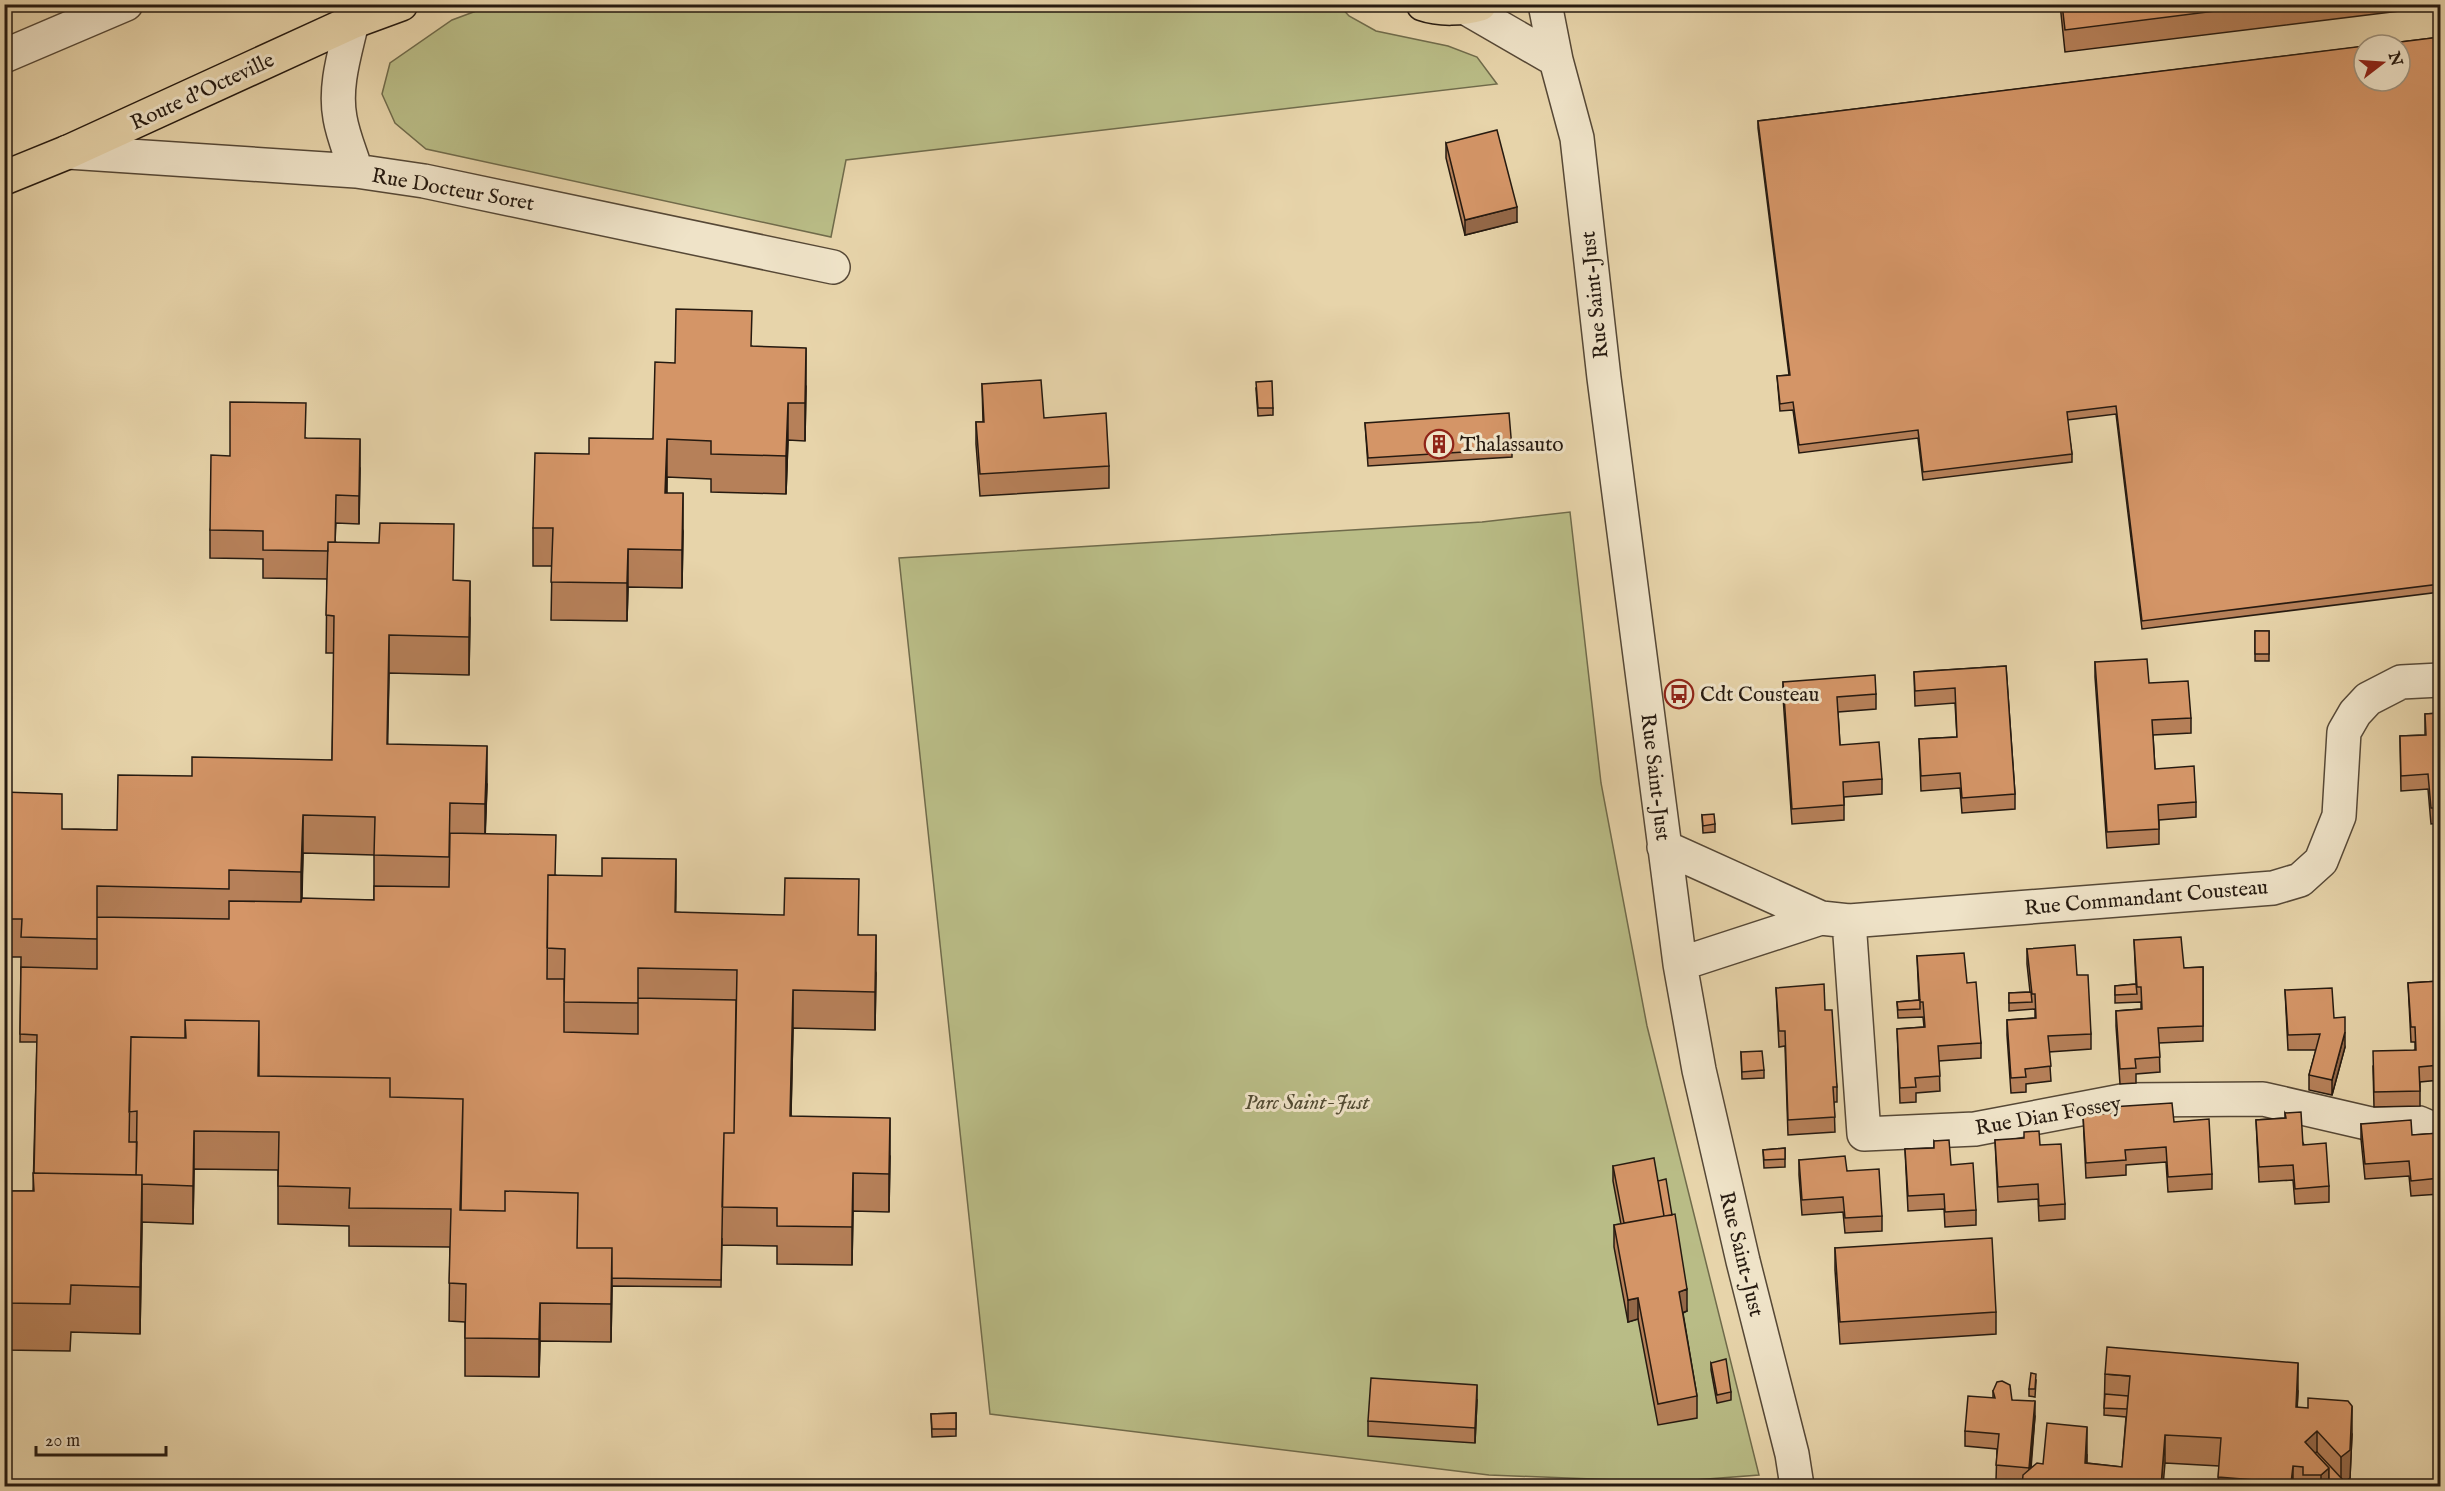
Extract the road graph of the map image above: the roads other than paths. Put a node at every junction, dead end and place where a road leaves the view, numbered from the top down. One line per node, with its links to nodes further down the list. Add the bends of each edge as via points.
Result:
1 (126, 4): 7 (street)
2 (401, 4): 6 (main road, Route d'Octeville)
3 (1423, 4): 5 (main road)
4 (1545, 4): 8 (street, Rue Saint-Just)
5 (1473, 6): 8 (street)
6 (352, 22): 9 (main road, Route d'Octeville); 10 (street, via 338,101)
7 (4, 56)
8 (1556, 60): 14 (street, Rue Saint-Just, via 1577,138)
9 (68, 152): 10 (street, Rue Docteur Soret); 11 (main road, Route d'Octeville)
10 (356, 171): 12 (street, Rue Docteur Soret, via 424,181)
11 (4, 178)
12 (833, 267)
13 (2440, 680): 15 (street, Rue Commandant Cousteau, via 2401,682 2368,699 2355,713 2344,732 2339,816 2321,861 2300,880 2252,890)
14 (1664, 847): 15 (street, Rue Commandant Cousteau); 16 (street, Rue Saint-Just)
15 (1835, 919): 16 (street, Rue Commandant Cousteau); 17 (street, Rue Dian Fossey, via 1864,1134 1975,1129 2127,1100 2264,1099 2371,1124 2419,1123)
16 (1680, 964): 18 (street, Rue Saint-Just, via 1699,1070)
17 (2440, 1132)
18 (1797, 1486)

